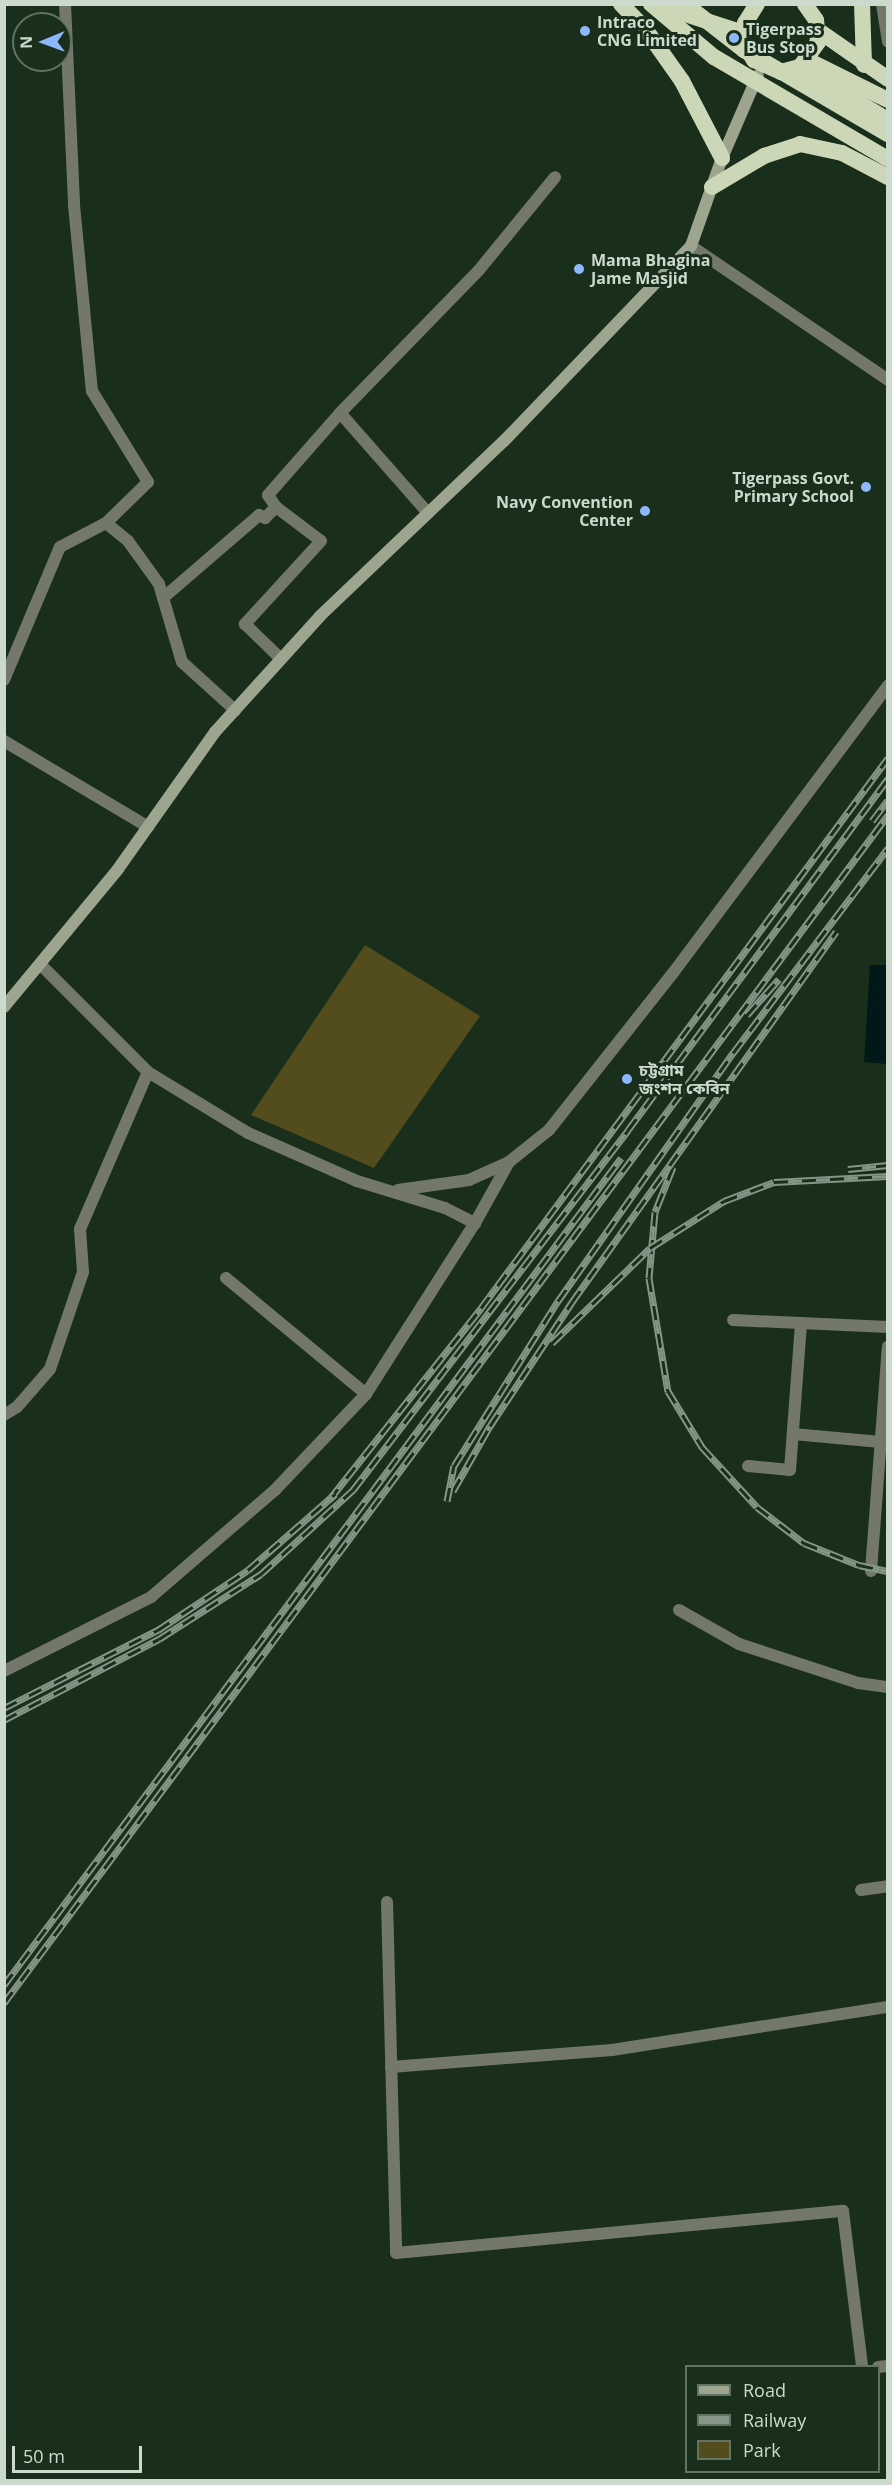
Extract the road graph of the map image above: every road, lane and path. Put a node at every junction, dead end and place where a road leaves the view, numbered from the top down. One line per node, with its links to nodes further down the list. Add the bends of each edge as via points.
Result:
1 (65, 4): 30 (street, via 74,205 92,391 148,482)
2 (621, 4): 20 (highway, via 646,30 682,81)
3 (651, 4): 21 (highway, bridge, via 714,57)
4 (669, 4): 11 (highway, via 685,14)
5 (685, 4): 19 (highway, bridge, via 744,50)
6 (757, 4): 11 (highway)
7 (805, 4): 10 (highway)
8 (862, 4): 14 (highway)
9 (882, 4): 12 (street)
10 (819, 31): 13 (highway, via 814,52); 14 (highway)
11 (743, 33): 15 (highway, via 748,52)
12 (888, 42)
13 (803, 63): 15 (highway, via 781,72); 17 (highway, via 855,80); 18 (highway)
14 (864, 65): 16 (highway)
15 (762, 67): 20 (main road)
16 (888, 79)
17 (888, 99)
18 (888, 120)
19 (888, 134)
20 (722, 158): 24 (main road)
21 (888, 159)
22 (555, 177): 27 (street, via 479,270)
23 (888, 177): 24 (highway, via 842,153 800,144 764,156)
24 (712, 188): 25 (main road)
25 (691, 246): 26 (street); 29 (main road, via 504,441)
26 (888, 380)
27 (340, 413): 28 (street, via 268,495); 29 (street)
28 (276, 507): 31 (street, via 265,518 259,515); 32 (street, via 321,541 245,624)
29 (428, 513): 32 (main road)
30 (106, 523): 31 (street, via 128,541 159,584); 33 (street, via 60,547)
31 (163, 598): 35 (street, via 182,662)
32 (281, 659): 35 (main road)
33 (4, 680)
34 (888, 686): 41 (street, via 673,973 549,1130)
35 (234, 710): 37 (main road)
36 (4, 741): 37 (street)
37 (148, 827): 38 (main road)
38 (40, 964): 39 (main road); 40 (street)
39 (4, 1006)
40 (148, 1072): 42 (street, via 248,1133 357,1181); 50 (street, via 80,1228 83,1272 50,1369 17,1407)
41 (509, 1162): 42 (street, via 470,1180); 43 (street)
42 (393, 1191): 43 (street, via 445,1208)
43 (475, 1223): 49 (street)
44 (226, 1278): 49 (street)
45 (733, 1320): 46 (street)
46 (801, 1323): 47 (street); 51 (street)
47 (888, 1327)
48 (888, 1347): 52 (street)
49 (366, 1394): 57 (street, via 275,1490 151,1597)
50 (4, 1415)
51 (793, 1434): 52 (street); 53 (street, via 790,1470)
52 (881, 1442): 54 (street)
53 (748, 1466)
54 (882, 1502): 55 (street)
55 (872, 1571)
56 (679, 1610): 58 (street, via 739,1644 858,1683)
57 (4, 1671)
58 (888, 1687)
59 (888, 1886): 60 (street)
60 (861, 1890)
61 (387, 1902): 63 (street)
62 (888, 2007): 63 (street, via 612,2050)
63 (391, 2067): 64 (street, via 396,2253 843,2211)
64 (861, 2365)

